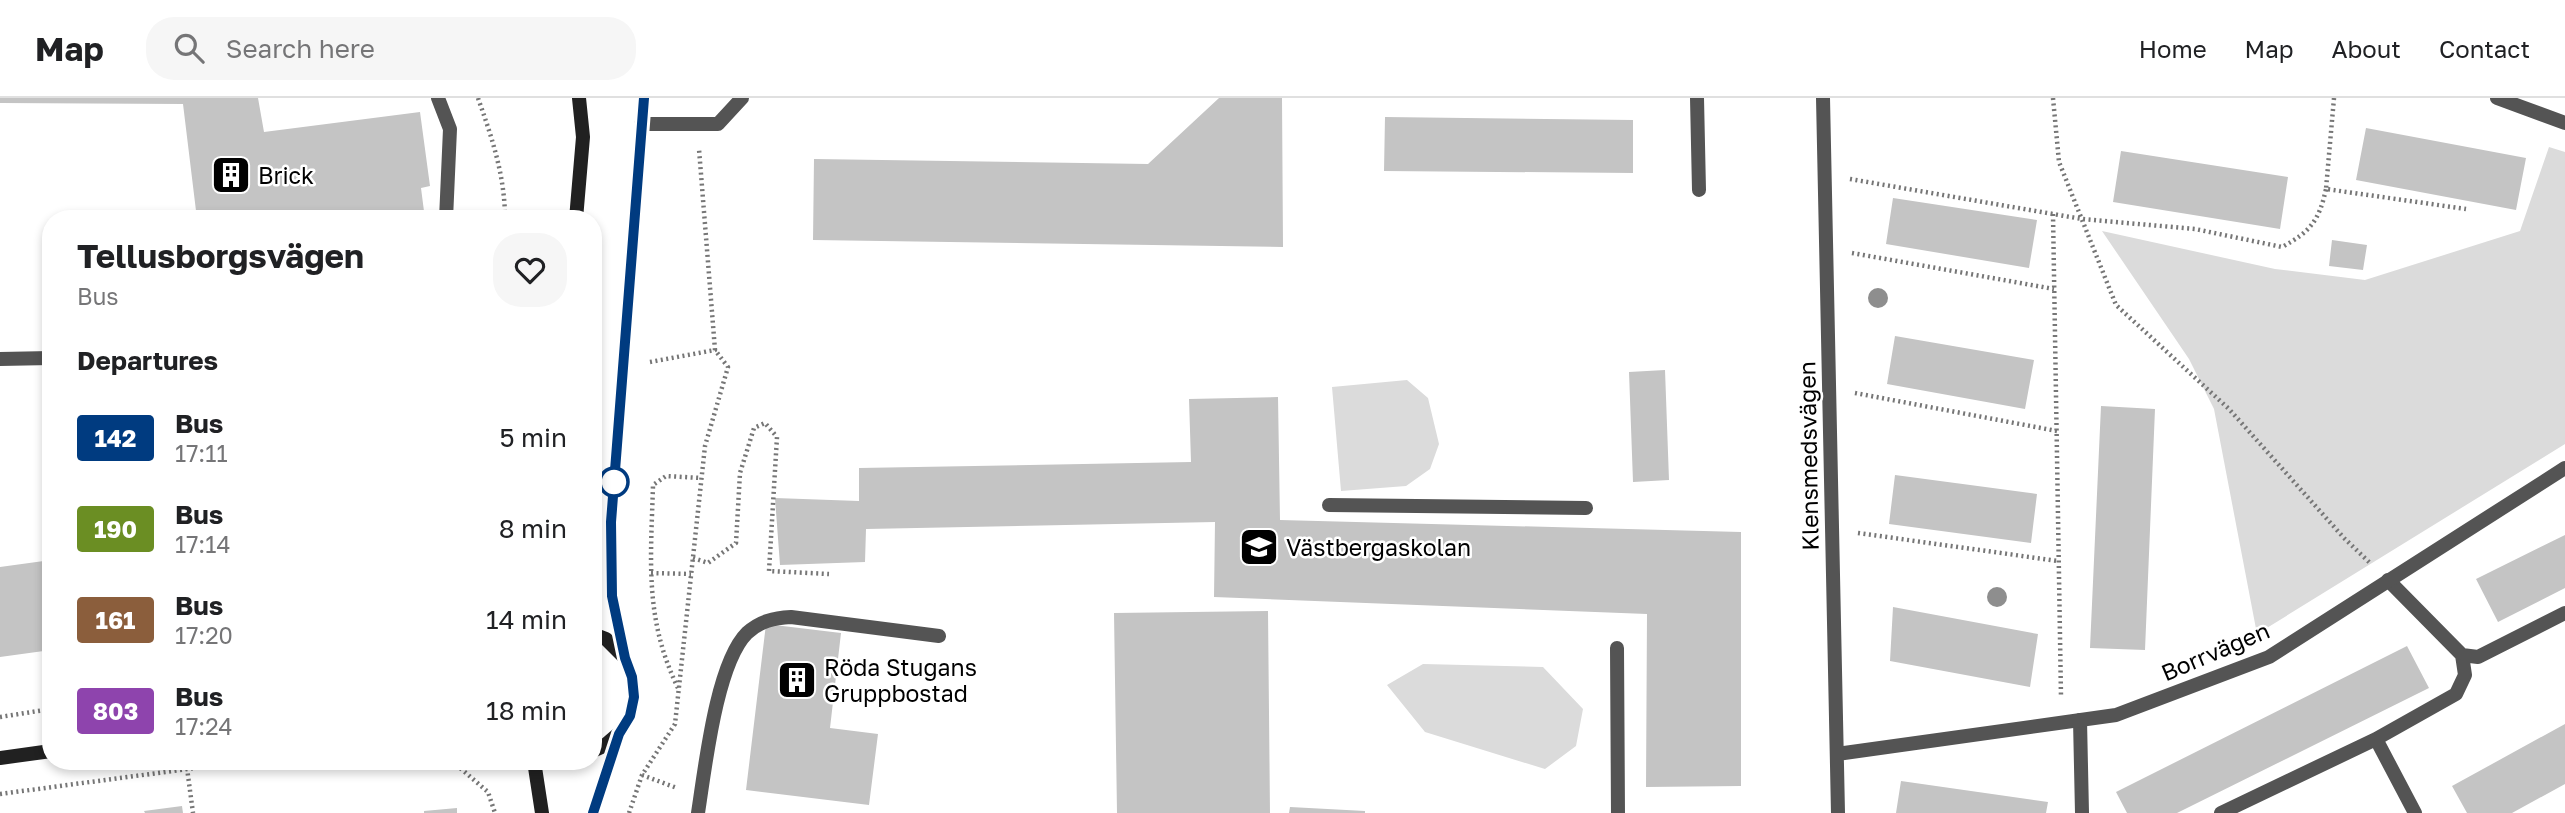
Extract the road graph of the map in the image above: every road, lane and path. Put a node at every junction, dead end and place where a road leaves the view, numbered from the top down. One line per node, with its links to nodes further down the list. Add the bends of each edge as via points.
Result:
1 (438, 98): 18 (street, via 450,129)
2 (478, 98): 19 (path, via 497,152)
3 (579, 98): 20 (street, via 583,137)
4 (644, 98): 12 (street)
5 (742, 98): 13 (street, via 718,124)
6 (1697, 98): 15 (street)
7 (1823, 98): 14 (street, Klensmedsvägen)
8 (2053, 98): 22 (path, via 2059,163)
9 (2334, 98): 16 (path)
10 (2497, 98): 11 (street)
11 (2565, 123)
12 (641, 124): 13 (street); 47 (street, via 611,522 612,596)
13 (698, 125): 25 (path)
14 (1825, 175): 21 (path); 23 (street, Klensmedsvägen)
15 (1699, 190)
16 (2326, 190): 17 (path); 22 (path, via 2321,213 2304,235 2282,247 2195,229)
17 (2466, 209)
18 (446, 210)
19 (505, 210)
20 (577, 210)
21 (2053, 214): 22 (path); 24 (path)
22 (2082, 219): 41 (path, via 2116,305 2229,409 2344,538)
23 (1826, 248): 24 (path); 29 (street, Klensmedsvägen)
24 (2054, 289): 30 (path)
25 (715, 351): 28 (path); 32 (path, via 727,367)
26 (42, 358): 27 (street)
27 (0, 359)
28 (650, 362)
29 (1829, 388): 30 (path); 35 (street, Klensmedsvägen)
30 (2057, 431): 37 (path)
31 (2565, 468): 41 (street, Borrvägen)
32 (701, 478): 36 (path); 38 (path, via 666,476 653,485)
33 (1329, 505): 34 (street)
34 (1586, 508)
35 (1832, 529): 37 (path); 57 (street, Klensmedsvägen)
36 (693, 558): 39 (path); 40 (path, via 708,563 736,543 740,473 754,428 765,423 777,437 769,571)
37 (2059, 561): 52 (path)
38 (651, 573): 39 (path); 48 (path, via 650,591 665,660)
39 (691, 574): 48 (path)
40 (829, 574)
41 (2388, 580): 46 (street); 51 (street, Borrvägen, via 2269,657 2116,715)
42 (2564, 615): 46 (street, via 2477,657)
43 (939, 636): 65 (street, via 791,617 768,619 757,626 746,634 722,676)
44 (602, 637): 47 (street)
45 (1617, 648): 72 (street)
46 (2462, 656): 54 (street, via 2465,675 2456,694)
47 (625, 658): 53 (street, via 634,697)
48 (679, 689): 63 (path, via 675,724)
49 (42, 710): 50 (path)
50 (0, 717)
51 (2080, 720): 52 (street, Borrvägen); 74 (street)
52 (2061, 723): 57 (street, Borrvägen)
53 (619, 734): 55 (street); 69 (street)
54 (2376, 739): 75 (street); 76 (street)
55 (602, 747)
56 (42, 752): 58 (street)
57 (1836, 754): 73 (street, Klensmedsvägen)
58 (0, 758)
59 (173, 770): 64 (path)
60 (187, 770): 66 (path)
61 (462, 770): 67 (path, via 488,792)
62 (535, 770): 68 (street)
63 (642, 775): 65 (path); 70 (path)
64 (0, 794)
65 (701, 797): 71 (street)
66 (193, 813)
67 (495, 813)
68 (542, 813)
69 (593, 813)
70 (629, 813)
71 (698, 813)
72 (1618, 813)
73 (1838, 813)
74 (2082, 813)
75 (2221, 813)
76 (2415, 813)

